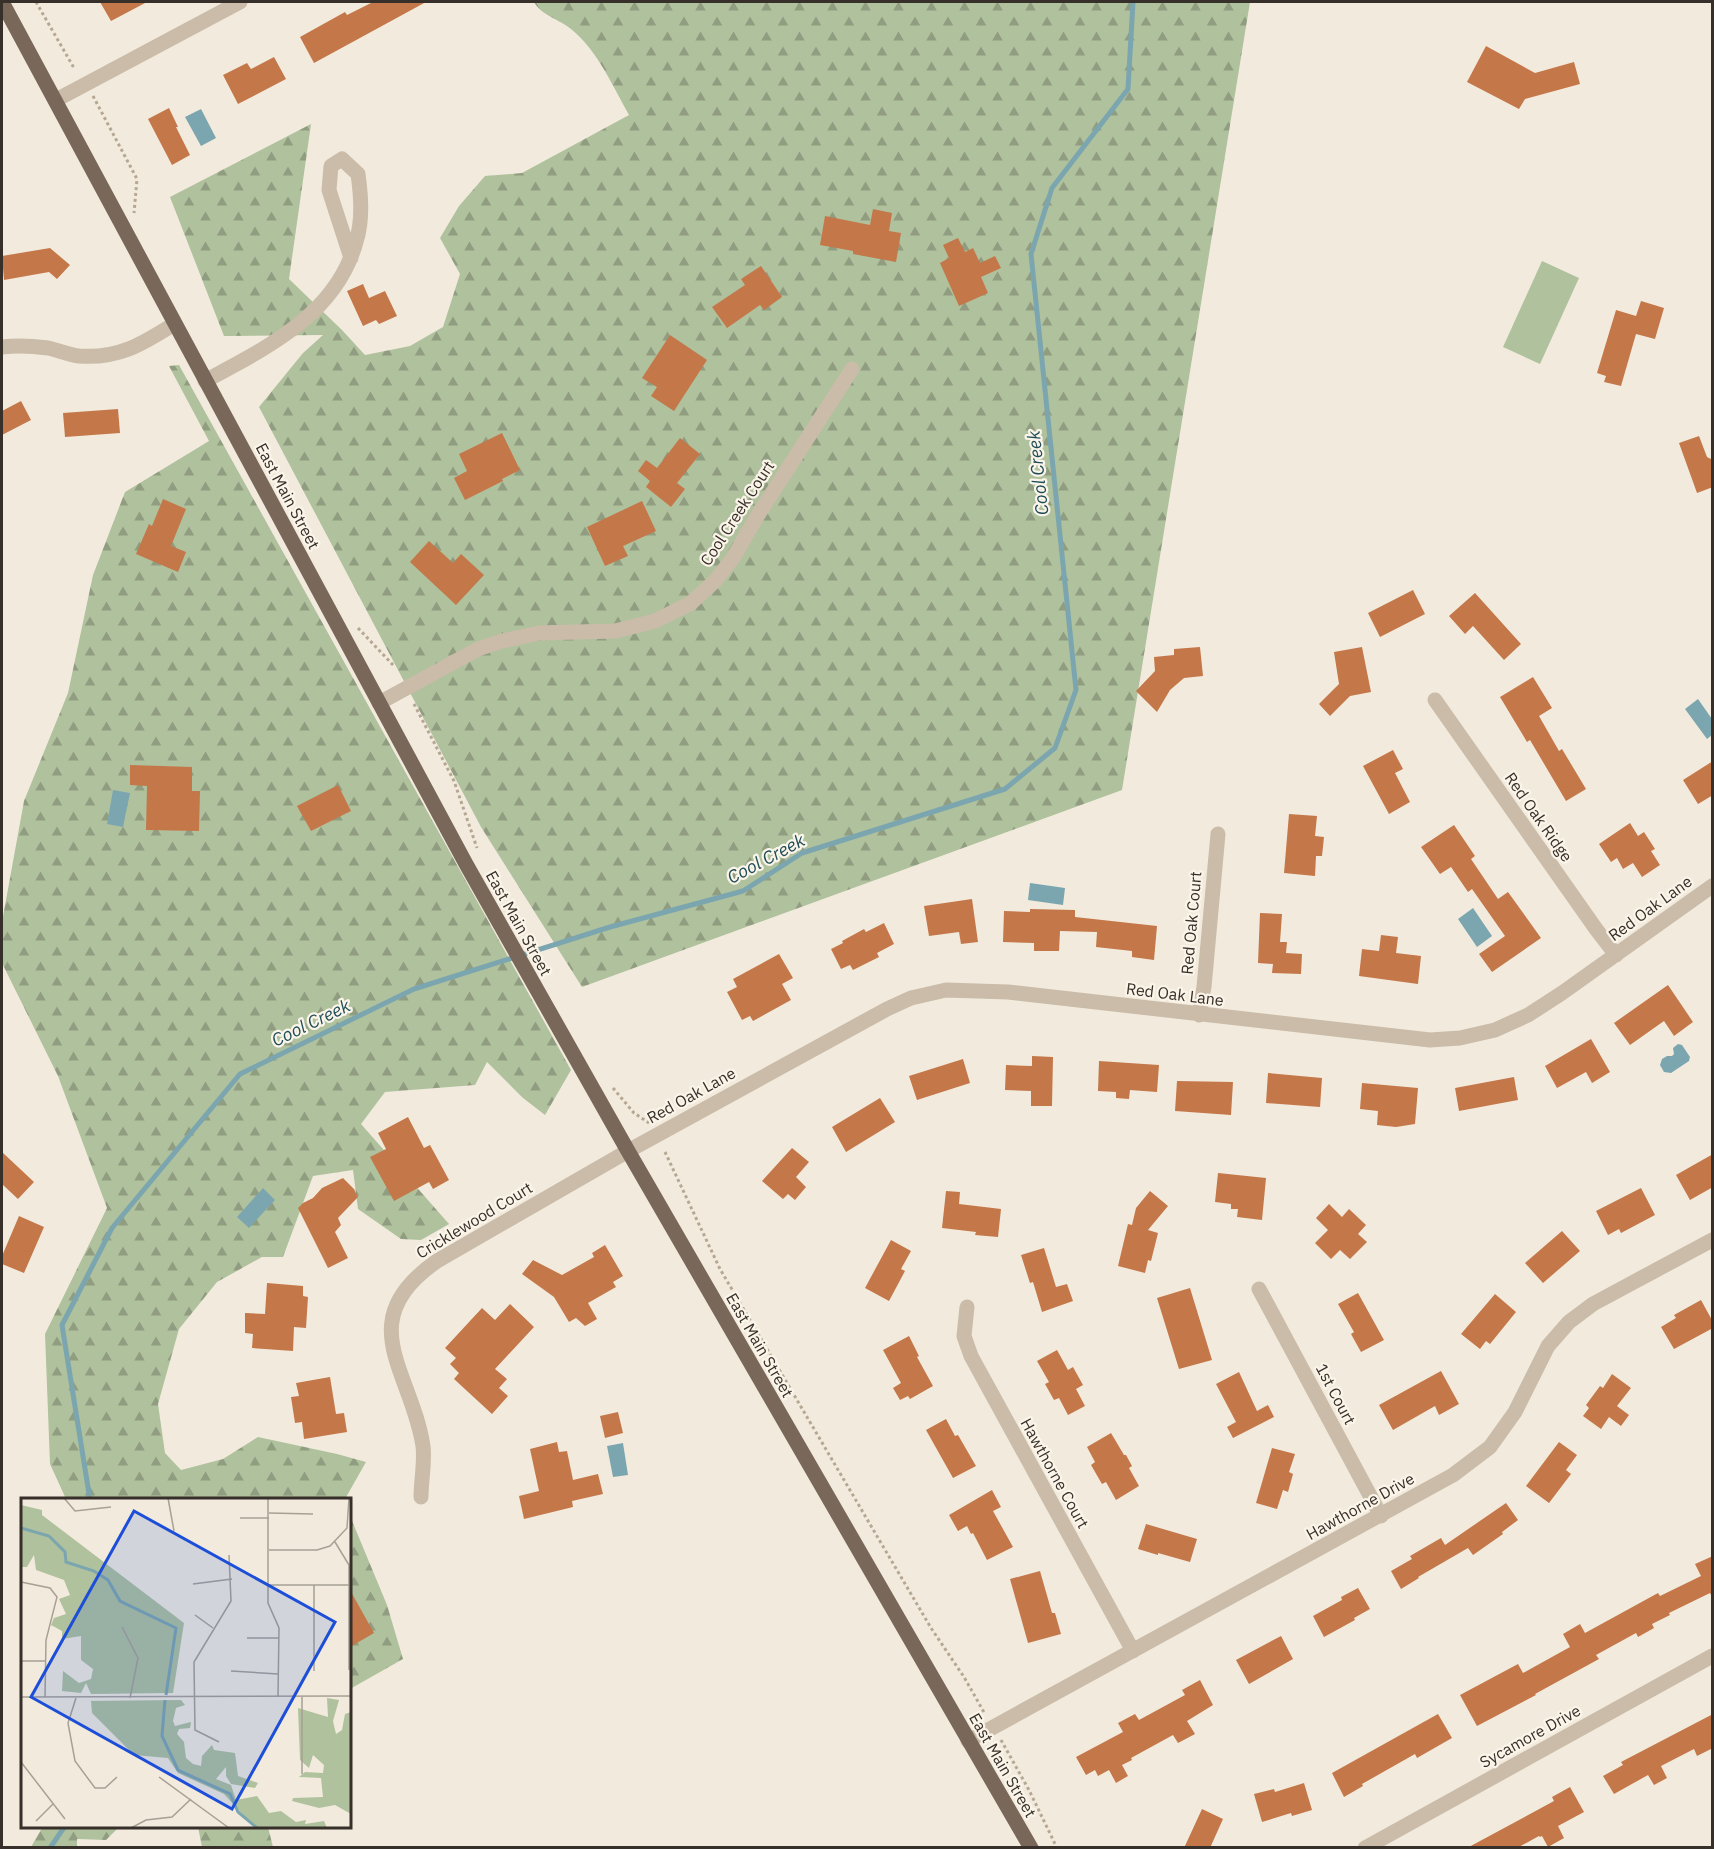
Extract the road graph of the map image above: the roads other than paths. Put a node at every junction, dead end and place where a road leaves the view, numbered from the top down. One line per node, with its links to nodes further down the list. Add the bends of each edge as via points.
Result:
1 (2, 2): 3 (main road, East Main Street)
2 (240, 2): 3 (street)
3 (56, 100): 5 (main road, East Main Street)
4 (351, 258): 4 (street, via 361,202 358,174 342,159 331,166 329,190); 8 (street, via 337,286 308,318 286,335)
5 (174, 324): 6 (street, via 141,344 110,355 78,356 48,348); 8 (main road, East Main Street)
6 (2, 347)
7 (852, 369): 10 (street, Cool Creek Court, via 733,558 692,603 655,621 615,631 539,633 502,641 478,649)
8 (205, 381): 10 (main road, East Main Street)
9 (1434, 700): 13 (street, Red Oak Ridge)
10 (379, 703): 15 (main road, East Main Street)
11 (1218, 834): 14 (street, Red Oak Court)
12 (1713, 886): 13 (street, Red Oak Lane)
13 (1616, 955): 14 (street, Red Oak Lane, via 1528,1015 1495,1030 1460,1038 1430,1040)
14 (1199, 1015): 15 (street, Red Oak Lane, via 1008,992 934,992 887,1008)
15 (628, 1151): 19 (street, Cricklewood Court, via 436,1261 422,1271 397,1302 390,1338 423,1447); 23 (main road, East Main Street)
16 (1713, 1240): 20 (street, Hawthorne Drive, via 1593,1304 1569,1322 1548,1346 1515,1412 1490,1447 1454,1475)
17 (1259, 1289): 20 (street, 1st Court)
18 (968, 1307): 21 (street, Hawthorne Court, via 964,1336 970,1356)
19 (421, 1497)
20 (1381, 1516): 21 (street, Hawthorne Drive)
21 (1133, 1651): 23 (street, Hawthorne Drive)
22 (1713, 1656): 25 (street, Sycamore Drive)
23 (968, 1741): 24 (main road, East Main Street)
24 (1031, 1848)
25 (1365, 1848)

